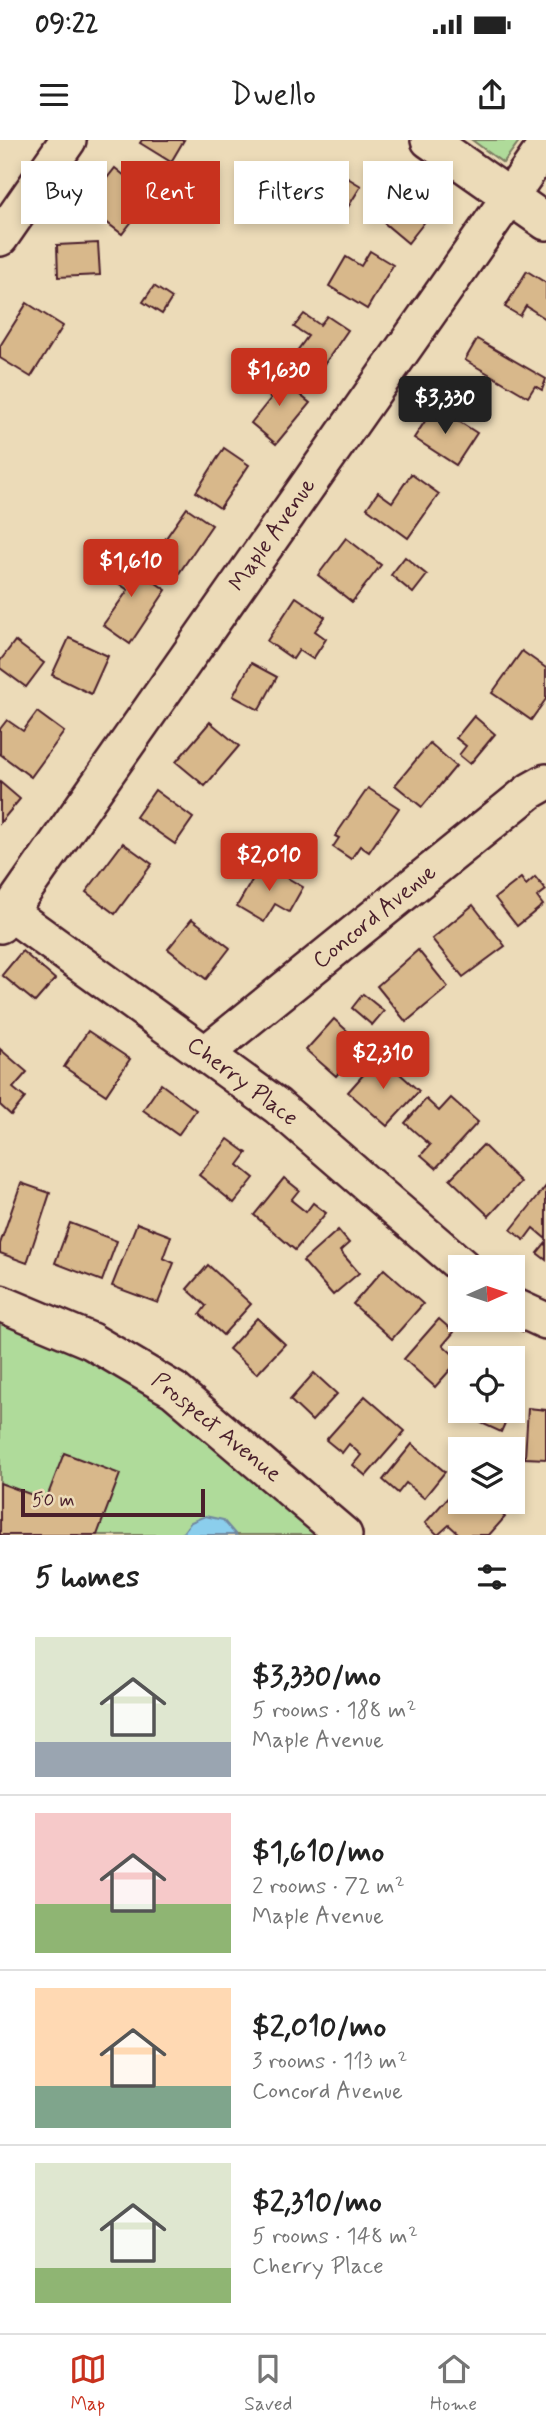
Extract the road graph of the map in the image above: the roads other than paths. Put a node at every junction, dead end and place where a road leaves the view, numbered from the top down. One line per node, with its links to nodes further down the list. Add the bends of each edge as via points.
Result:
1 (68, 140): 6 (street)
2 (429, 140): 4 (street)
3 (546, 145): 4 (street, Maple Avenue)
4 (510, 197): 5 (street); 8 (street, Maple Avenue)
5 (546, 222)
6 (0, 239)
7 (541, 795): 9 (street, Concord Avenue)
8 (5, 919): 9 (street, Cherry Place)
9 (205, 1054): 10 (street, Cherry Place, via 276,1106)
10 (449, 1255)
11 (0, 1303): 14 (street, Prospect Avenue, via 91,1341 174,1390)
12 (525, 1311): 13 (street)
13 (546, 1321)
14 (344, 1535)

